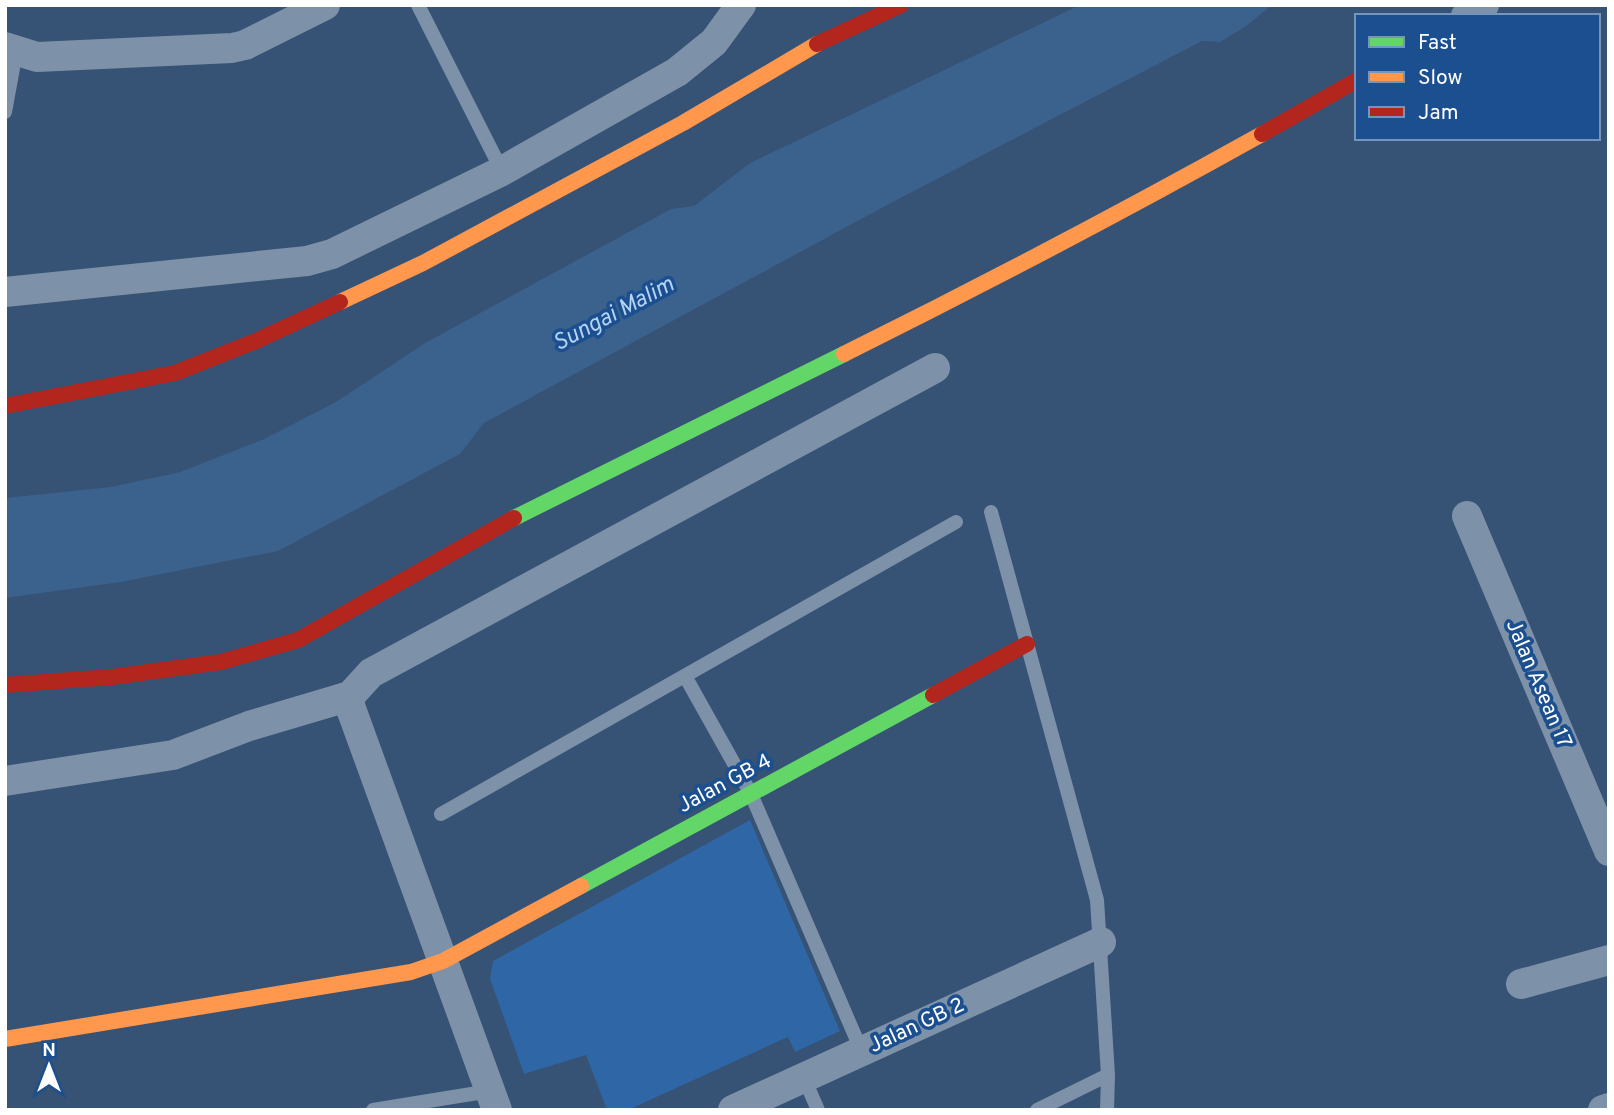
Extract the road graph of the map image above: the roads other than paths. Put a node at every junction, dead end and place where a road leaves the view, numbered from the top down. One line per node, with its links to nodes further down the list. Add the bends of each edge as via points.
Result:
1 (325, 5): 5 (street, via 245,46 232,48 37,57)
2 (418, 5): 8 (lane)
3 (741, 5): 8 (street, via 714,42 677,72)
4 (901, 5): 11 (street, via 807,48 683,123 423,263 256,341 175,373)
5 (11, 49): 7 (lane)
6 (1355, 81): 17 (street, via 1012,270 510,520 298,640 221,662)
7 (5, 112)
8 (502, 171): 9 (street, via 356,244 307,261)
9 (5, 292)
10 (935, 368): 18 (street, via 370,673)
11 (5, 406)
12 (991, 512): 15 (lane)
13 (1467, 516): 22 (street, Jalan Asean 17)
14 (956, 522): 16 (lane)
15 (1027, 645): 20 (street, Jalan GB 4); 23 (lane, via 1097,900)
16 (685, 676): 20 (lane); 21 (lane)
17 (5, 685)
18 (350, 696): 19 (street, via 173,755); 25 (street)
19 (5, 780)
20 (751, 794): 25 (street, Jalan GB 4); 28 (lane)
21 (442, 814)
22 (1609, 851)
23 (1101, 942): 28 (street, Jalan GB 2); 29 (lane)
24 (1609, 960): 26 (street)
25 (443, 961): 27 (street, Jalan GB 4, via 411,972); 31 (street)
26 (1521, 984)
27 (5, 1039)
28 (862, 1052): 30 (street, Jalan GB 2)
29 (1108, 1076): 36 (lane); 37 (lane)
30 (804, 1078): 34 (street, Jalan GB 2); 35 (lane)
31 (493, 1100): 33 (lane)
32 (1609, 1108): 38 (street)
33 (373, 1110)
34 (733, 1110)
35 (818, 1110)
36 (1037, 1110)
37 (1107, 1110)
38 (1603, 1110)

